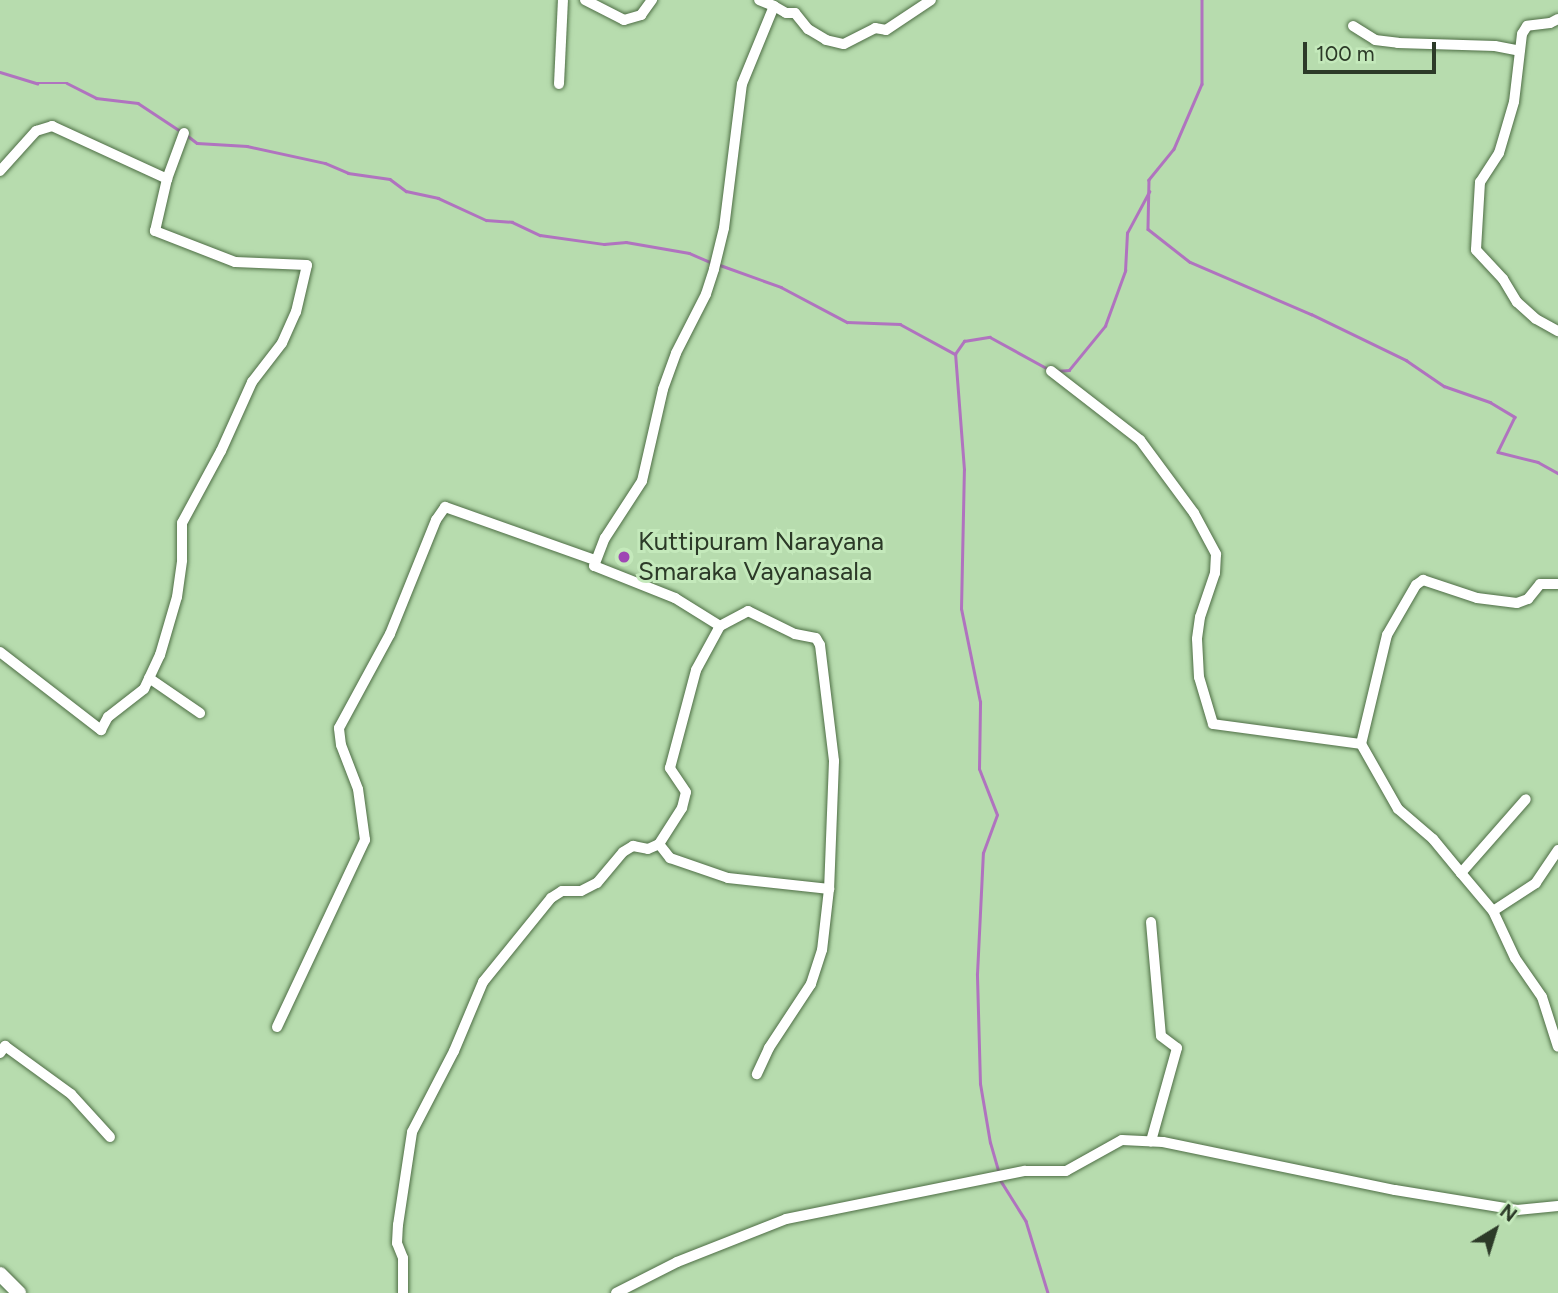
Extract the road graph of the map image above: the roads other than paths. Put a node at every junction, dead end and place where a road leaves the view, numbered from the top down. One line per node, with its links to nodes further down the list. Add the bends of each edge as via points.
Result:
1 (563, 0): 10 (street)
2 (585, 0): 3 (street, via 624,20 641,15)
3 (652, 0)
4 (760, 0): 6 (street)
5 (931, 0): 6 (street, via 886,30 875,28 844,44 826,40 794,13)
6 (774, 6): 16 (street, via 742,85 727,204 706,294 671,365 642,481)
7 (1558, 19): 9 (street, via 1527,26)
8 (1353, 26): 9 (street, via 1375,40)
9 (1520, 51): 14 (street, via 1514,102 1499,153 1480,182 1476,250 1517,302 1536,320)
10 (559, 84)
11 (184, 133): 13 (street)
12 (0, 171): 13 (street, via 36,131 52,126)
13 (167, 179): 20 (street, via 155,231 235,262 307,265 296,312 282,344 252,382 182,523 177,597)
14 (1558, 331)
15 (1051, 371): 22 (street, via 1140,439 1194,513 1216,554 1216,573 1197,639 1199,677 1213,724)
16 (595, 560): 18 (street, via 594,566 675,598); 30 (street, via 445,507 436,520 390,634 339,728 358,789 365,840)
17 (1558, 584): 22 (street, via 1540,584 1528,599 1517,603 1477,598 1423,580 1416,585 1387,635)
18 (720, 626): 24 (street, via 696,670 670,768 686,792 682,807); 27 (street, via 748,611 795,634 816,638 820,645 834,761)
19 (0, 652): 20 (street, via 101,730 108,717 144,689)
20 (149, 678): 21 (street)
21 (200, 713)
22 (1361, 744): 26 (street, via 1398,809 1433,839)
23 (1526, 799): 26 (street)
24 (659, 844): 27 (street, via 670,858 728,878); 39 (street, via 648,849 632,846 597,883 551,898 483,982 412,1132 398,1225)
25 (1558, 850): 28 (street, via 1536,883)
26 (1461, 873): 28 (street)
27 (829, 889): 33 (street, via 822,950 811,984)
28 (1493, 911): 31 (street, via 1515,958 1542,997)
29 (1151, 922): 35 (street, via 1161,1036 1177,1048)
30 (277, 1027)
31 (1558, 1048)
32 (0, 1053): 34 (street, via 5,1046 71,1094)
33 (757, 1074)
34 (110, 1137)
35 (1151, 1141): 36 (street, via 1503,1208); 40 (street, via 1122,1140 1066,1171 1009,1174 786,1219 677,1262)
36 (1558, 1206)
37 (0, 1274): 38 (main road)
38 (19, 1293)
39 (403, 1293)
40 (616, 1293)

